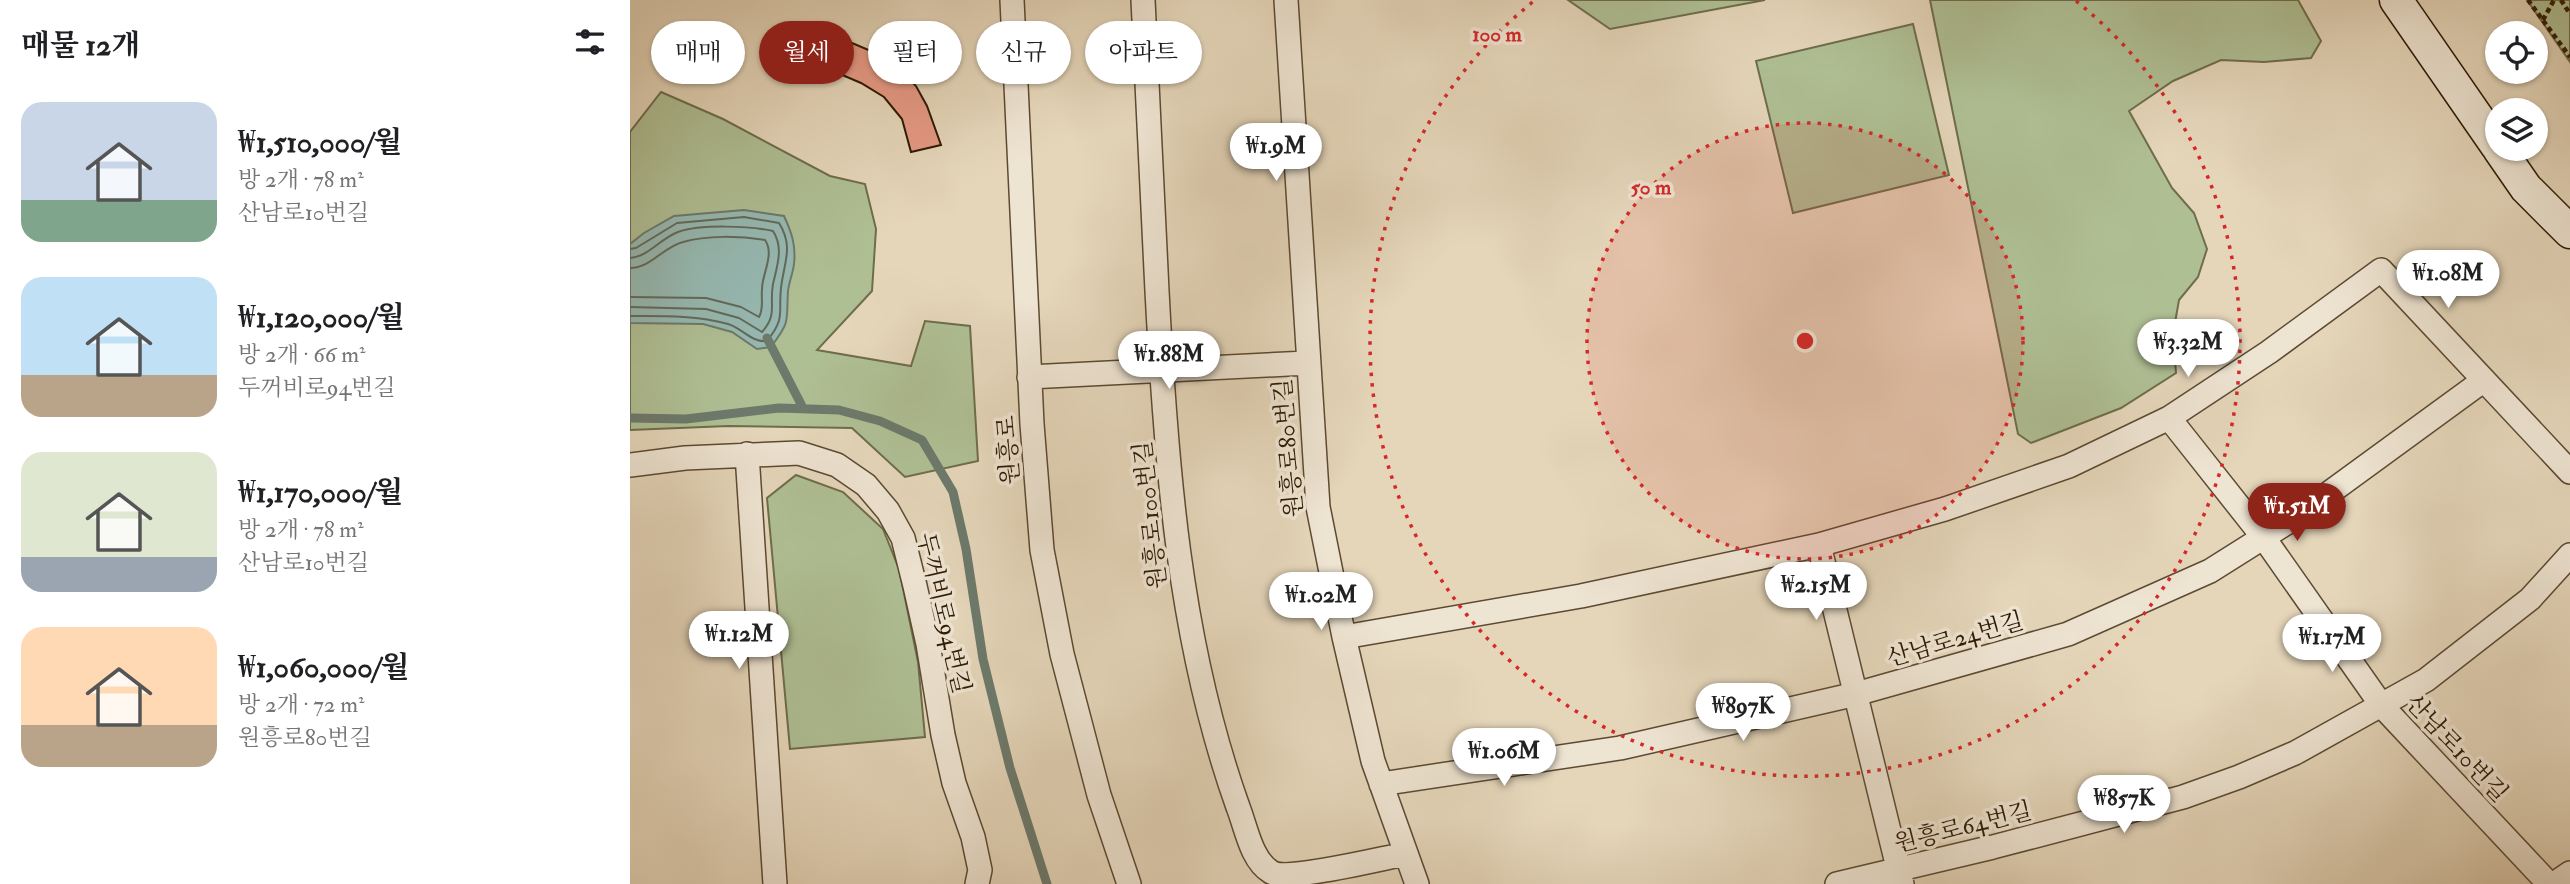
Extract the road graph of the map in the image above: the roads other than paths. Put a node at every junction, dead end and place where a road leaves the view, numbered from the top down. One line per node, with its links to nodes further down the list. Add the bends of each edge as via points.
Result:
1 (1012, 0): 10 (street, 원흥로)
2 (1143, 0): 9 (street, 원흥로100번길)
3 (1286, 0): 8 (street)
4 (2396, 0): 5 (main road)
5 (2485, 128)
6 (2508, 161): 7 (main road, via 2526,188)
7 (2570, 232)
8 (1307, 363): 9 (street, 원흥로80번길); 19 (street, 원흥로80번길, via 1318,507)
9 (1161, 370): 10 (street, 원흥로80번길); 23 (street, 원흥로100번길, via 1196,661 1220,757 1257,858 1272,873 1293,875)
10 (1029, 377): 28 (street, 원흥로, via 1049,589 1099,795)
11 (2484, 380): 12 (street, via 2381,271); 15 (street); 16 (street)
12 (2169, 418): 16 (street, 산남로10번길); 17 (street, via 2069,466)
13 (747, 454): 14 (street, 두꺼비로94번길); 26 (street); 27 (street, 두꺼비로94번길, via 799,453 837,465 866,485 903,538 948,759 980,870)
14 (630, 465)
15 (2570, 472)
16 (2264, 538): 20 (street, 산남로24번길, via 2210,571 2068,634); 21 (street, 산남로10번길)
17 (1819, 545): 19 (street, via 1581,596); 20 (street)
18 (2570, 555): 21 (street, 원흥로64번길, via 2530,599 2426,680)
19 (1344, 637): 22 (street, 원흥로80번길)
20 (1856, 694): 22 (street, 산남로24번길, via 1620,748); 25 (street)
21 (2382, 706): 25 (street, 원흥로64번길, via 2295,753 2183,797); 31 (street, 산남로10번길)
22 (1381, 784): 23 (street, 원흥로80번길)
23 (1406, 854): 29 (street, 원흥로80번길)
24 (2570, 873): 31 (street)
25 (1901, 877): 30 (street, 원흥로64번길)
26 (775, 884)
27 (976, 884)
28 (1129, 884)
29 (1417, 884)
30 (1837, 884)
31 (2551, 884)

